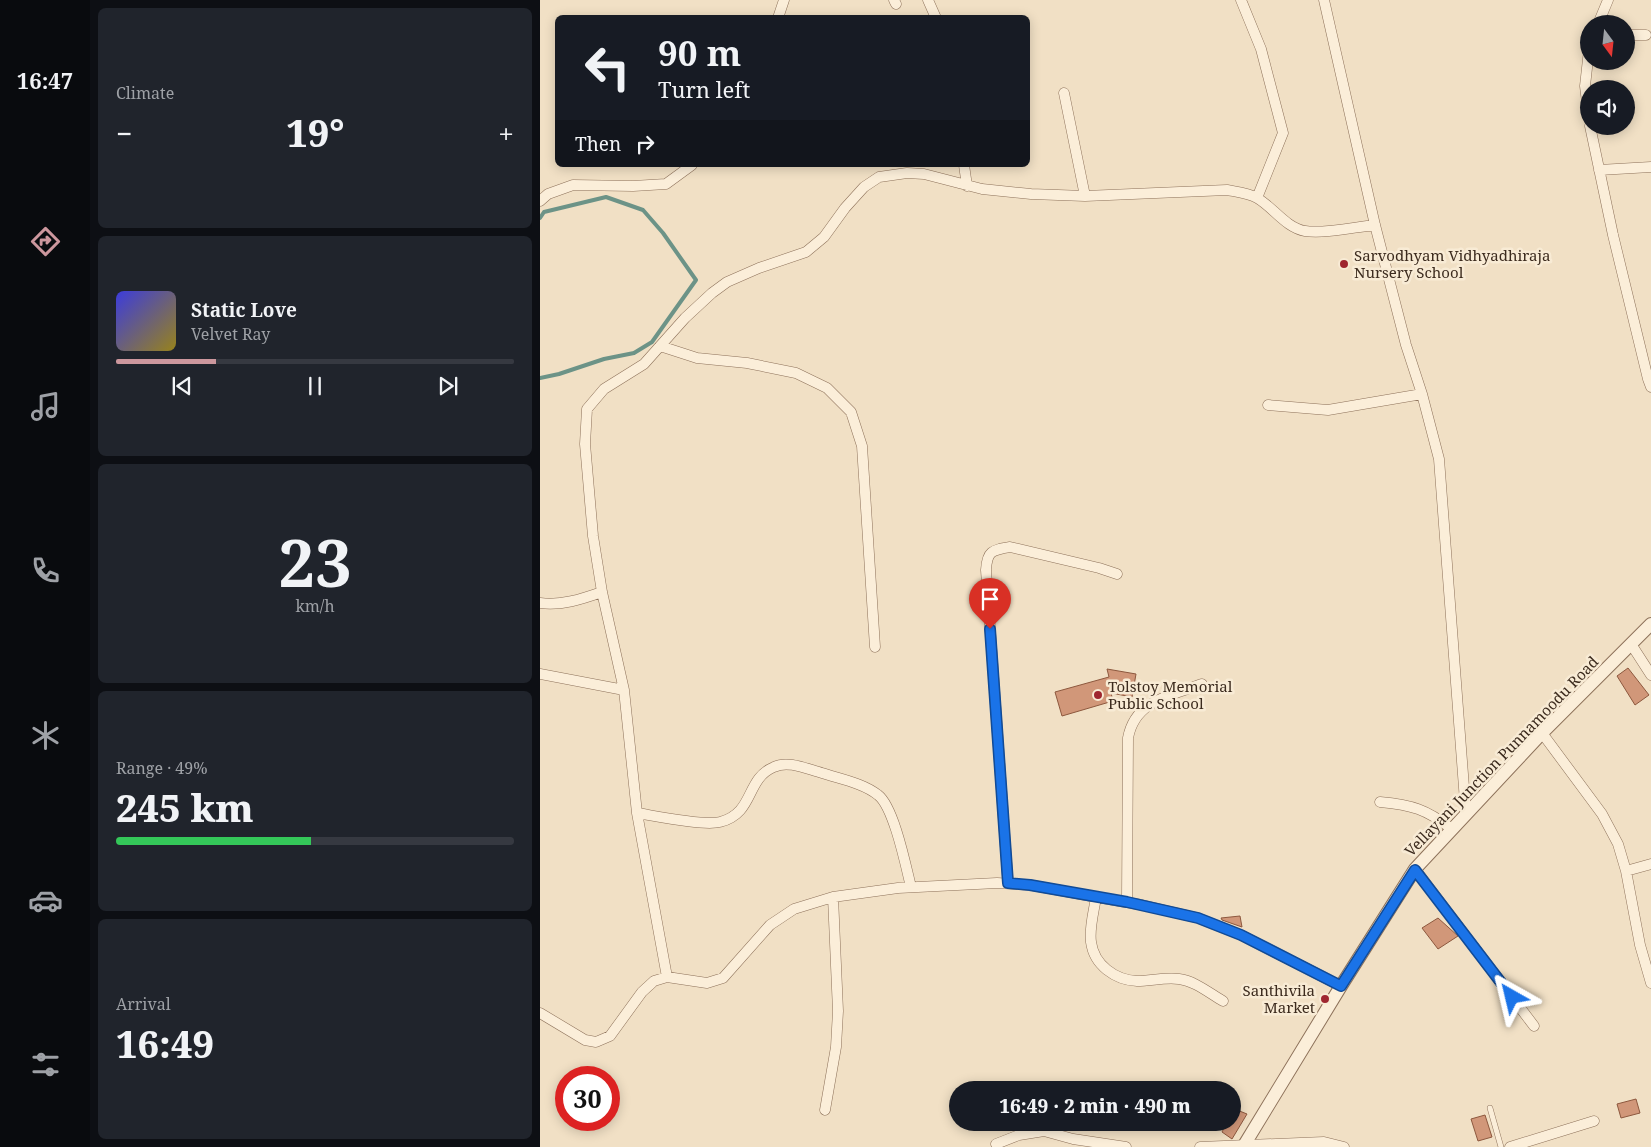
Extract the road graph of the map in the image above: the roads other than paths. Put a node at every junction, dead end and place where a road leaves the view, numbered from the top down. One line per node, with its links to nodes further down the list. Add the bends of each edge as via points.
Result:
1 (784, 0): 6 (street)
2 (928, 0): 7 (street)
3 (1241, 0): 19 (street, via 1261,48 1284,133)
4 (1324, 0): 21 (street)
5 (1608, 0): 8 (street)
6 (779, 15)
7 (935, 15)
8 (1602, 15)
9 (1635, 35): 10 (street)
10 (1646, 36)
11 (1064, 93): 18 (street)
12 (1592, 135): 16 (street)
13 (689, 167): 20 (street, via 666,184 573,185 548,194)
14 (964, 167): 17 (street)
15 (1651, 167): 16 (street)
16 (1599, 170): 23 (street)
17 (967, 186): 18 (street, via 982,190); 22 (street, via 924,174 879,177 864,187 824,237 806,252 727,282 685,318)
18 (1085, 196): 19 (street, via 1227,190)
19 (1257, 198): 21 (street, via 1304,231)
20 (540, 201)
21 (1375, 225): 24 (street)
22 (660, 346): 27 (street, via 644,364 604,389 587,408 585,444 592,536); 31 (street, via 697,358 747,363 796,373 827,388 851,412 862,446)
23 (1651, 387)
24 (1422, 394): 25 (street, via 1328,410); 39 (street, via 1439,459)
25 (1268, 405)
26 (1117, 574): 44 (street, via 1010,547 991,552 987,559)
27 (602, 592): 28 (street, via 552,605); 35 (street)
28 (540, 604)
29 (1651, 624): 30 (street, Vellayani Junction Punnamoodu Road)
30 (1631, 644): 33 (street); 36 (street, Vellayani Junction Punnamoodu Road)
31 (875, 647)
32 (540, 674): 35 (street)
33 (1651, 675)
34 (1202, 684): 48 (street, via 1145,707 1130,725)
35 (624, 690): 38 (street)
36 (1542, 733): 39 (street, Vellayani Junction Punnamoodu Road); 43 (street, via 1602,814 1618,844)
37 (1380, 802): 40 (street, via 1406,804 1420,809)
38 (637, 814): 45 (street, via 719,822 735,816 744,808 760,776 774,766 792,764 858,784 880,796 892,818); 49 (street)
39 (1466, 814): 40 (street, Vellayani Junction Punnamoodu Road)
40 (1452, 829): 42 (street, Vellayani Junction Punnamoodu Road)
41 (1651, 864): 43 (street)
42 (1415, 870): 51 (street, Vellayani Junction Punnamoodu Road); 54 (street)
43 (1626, 871): 50 (street)
44 (1008, 883): 45 (street); 46 (street)
45 (912, 888): 47 (street)
46 (1096, 896): 48 (street); 52 (street, via 1091,943 1104,969 1135,981 1178,978)
47 (833, 897): 49 (street, via 794,909 770,925 723,978 707,983); 56 (street, via 838,1011 836,1046)
48 (1127, 902): 51 (street, via 1198,918 1241,935)
49 (667, 977): 53 (street, via 654,981 610,1036 596,1042 585,1040)
50 (1651, 983)
51 (1341, 986): 61 (street, Vellayani Junction Punnamoodu Road)
52 (1223, 1001)
53 (540, 1013)
54 (1534, 1026)
55 (1490, 1108): 63 (lane)
56 (825, 1110)
57 (1594, 1121): 64 (street)
58 (996, 1144): 59 (street, via 1019,1135 1044,1131)
59 (1126, 1147)
60 (1200, 1147): 61 (street)
61 (1243, 1147): 62 (street, via 1324,1142)
62 (1344, 1147)
63 (1501, 1147)
64 (1510, 1147)

